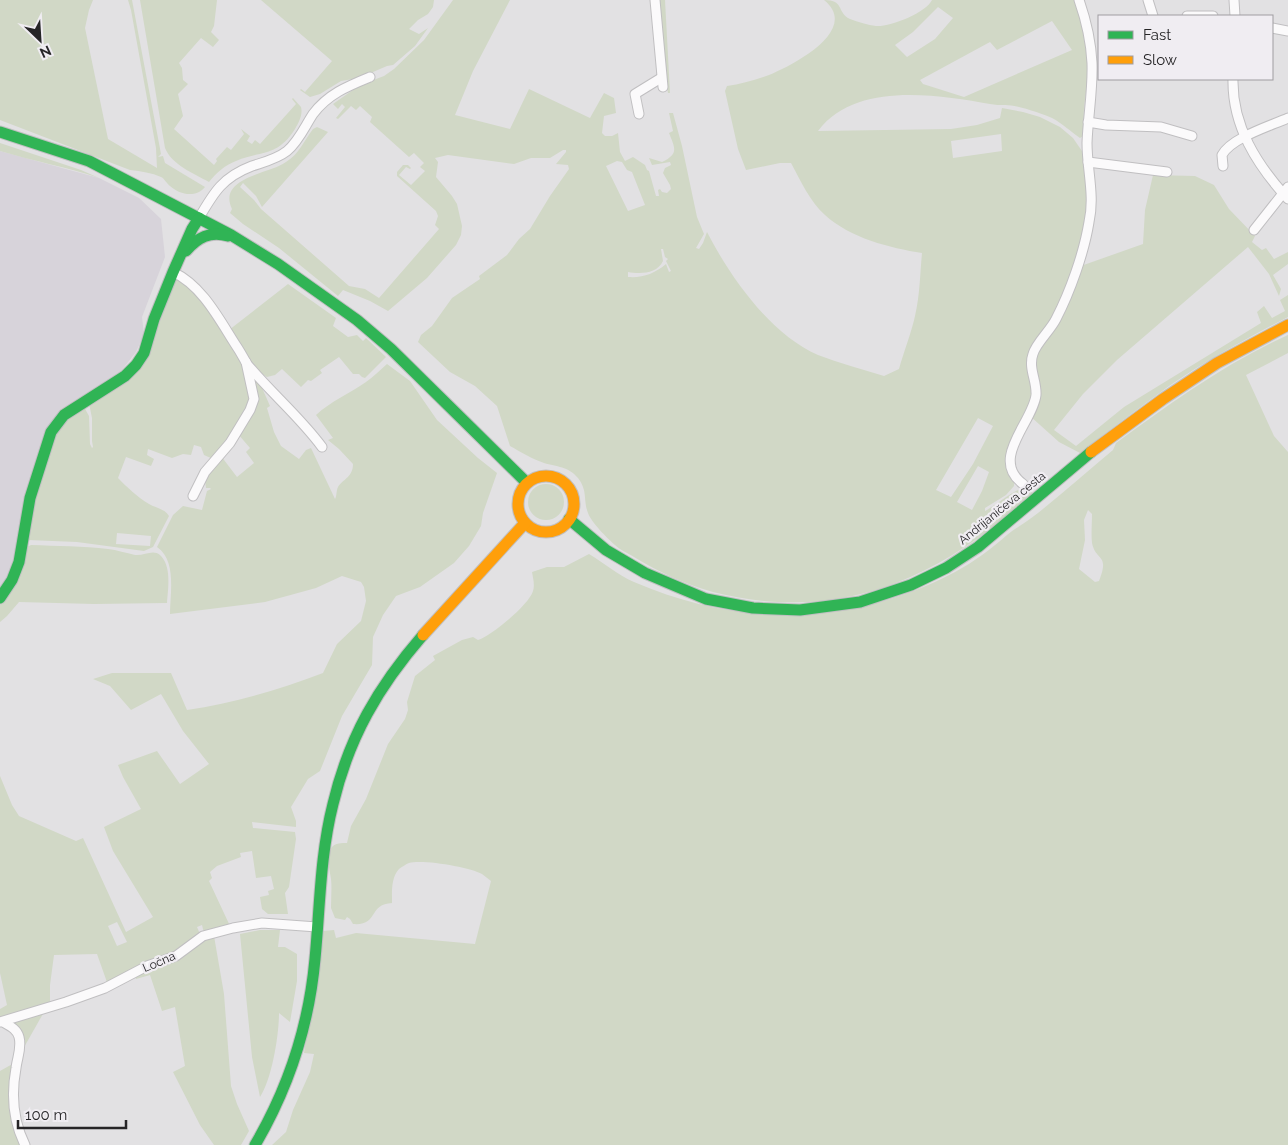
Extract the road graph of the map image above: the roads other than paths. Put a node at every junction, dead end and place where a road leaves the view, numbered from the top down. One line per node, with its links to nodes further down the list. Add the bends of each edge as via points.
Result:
1 (655, 0): 12 (street, via 662,82 635,94)
2 (1079, 0): 9 (street)
3 (1148, 0): 5 (street)
4 (1234, 0): 6 (street)
5 (1153, 15)
6 (1235, 15)
7 (1273, 28): 8 (street)
8 (1288, 32)
9 (1095, 44): 14 (street)
10 (370, 77): 22 (street, via 328,97 280,156 235,173 226,180 215,190)
11 (1232, 80): 17 (street, via 1234,103)
12 (639, 114)
13 (1288, 118): 17 (street)
14 (1088, 122): 16 (street, via 1160,128); 18 (street)
15 (0, 132): 22 (main road, via 89,161)
16 (1192, 136)
17 (1245, 137): 19 (street, via 1223,152); 21 (street, via 1252,153)
18 (1088, 162): 20 (street); 31 (street, via 1092,192 1090,219 1079,261 1056,320 1032,354 1036,394 1017,435 1011,457 1012,472)
19 (1223, 166)
20 (1167, 172)
21 (1286, 193): 23 (street)
22 (199, 218): 24 (main road); 25 (main road)
23 (1254, 230)
24 (254, 249): 25 (main road, via 221,233 209,234 193,242); 30 (main road, via 357,320 391,349)
25 (178, 260): 26 (main road)
26 (173, 272): 28 (street, via 184,277 200,293); 35 (main road, via 144,353 136,365 125,376 64,415 54,426 32,490 19,562)
27 (1288, 325): 33 (main road, Andrijaničeva cesta, via 1217,363 1163,399 1090,453 978,547 954,563 911,585 860,602 800,610 753,608 706,599 645,573 606,550)
28 (246, 362): 29 (street); 32 (street, via 254,399 250,410 230,443 205,472)
29 (322, 447)
30 (527, 483): 33 (main road, via 543,476 560,480 571,493 573,502); 34 (main road, via 518,498 520,515)
31 (1023, 484)
32 (193, 496)
33 (569, 518): 34 (main road, via 564,525 548,531 540,531)
34 (525, 523): 36 (main road, via 439,615 370,705 348,754 331,807 321,868)
35 (0, 598)
36 (317, 927): 37 (street, Ločna, via 262,924 203,936 176,956 147,966 105,988); 39 (main road, via 310,1001 301,1042 279,1102)
37 (1, 1022): 38 (street, Ločna, via 16,1030 19,1036 13,1089 16,1119)
38 (25, 1145)
39 (255, 1145)

